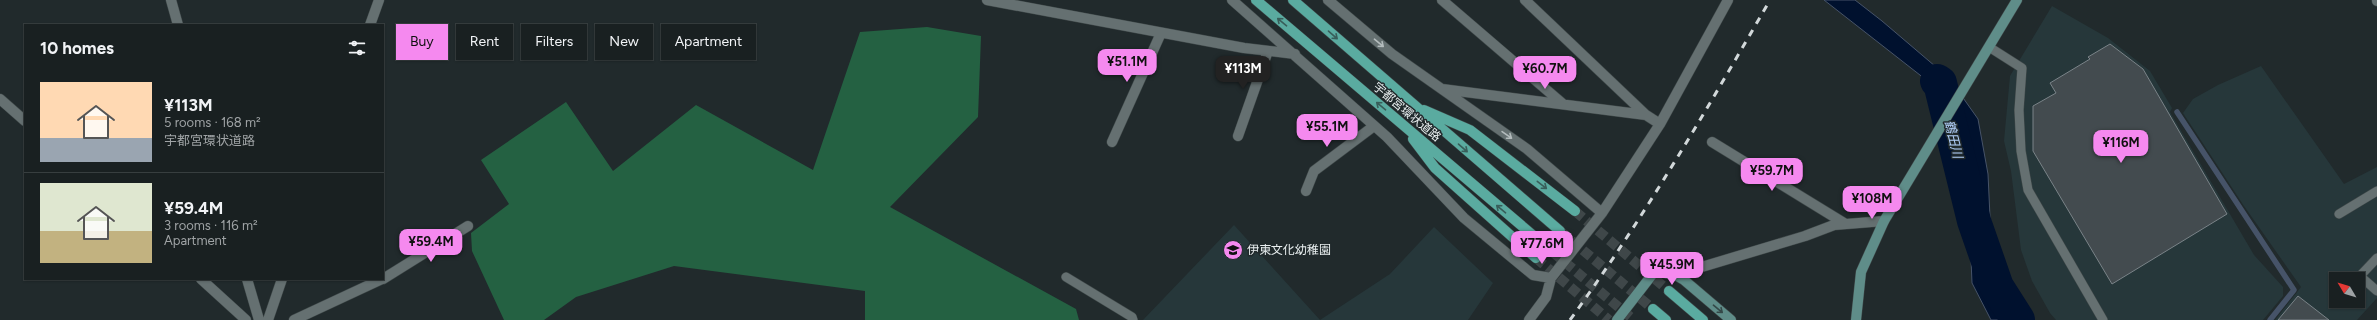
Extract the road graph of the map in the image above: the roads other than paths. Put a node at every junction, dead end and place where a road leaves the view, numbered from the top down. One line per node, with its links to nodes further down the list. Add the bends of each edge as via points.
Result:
1 (171, 0): 12 (street)
2 (379, 0): 13 (street)
3 (987, 0): 14 (street)
4 (1232, 0): 17 (street)
5 (1256, 0): 24 (main road, 宇都宮環状道路, one-way to 5)
6 (1294, 0): 21 (main road, 宇都宮環状道路, one-way to 21)
7 (1328, 0): 18 (street, one-way to 18, via 1392,54)
8 (1442, 0): 20 (street)
9 (1525, 0): 22 (street)
10 (1728, 0): 25 (street)
11 (2017, 0): 15 (main road)
12 (178, 24)
13 (370, 24)
14 (1161, 33): 16 (street); 28 (street)
15 (1989, 47): 35 (main road); 64 (lane, via 2022,68 2019,110 2021,151 2028,190)
16 (1268, 51): 17 (street); 27 (street)
17 (1295, 54): 26 (street)
18 (1441, 88): 20 (street); 33 (street, one-way to 33, via 1527,149)
19 (0, 99): 23 (street)
20 (1563, 104): 22 (street)
21 (1415, 106): 32 (main road, one-way to 32, via 1470,130); 38 (main road, 宇都宮環状道路, one-way to 38)
22 (1646, 115): 25 (street)
23 (24, 120)
24 (1402, 124): 39 (main road, 宇都宮環状道路, one-way to 24); 40 (main road, via 1435,168)
25 (1660, 124): 33 (street)
26 (1374, 126): 30 (street, via 1314,171); 45 (street, via 1464,218 1533,275)
27 (1238, 136)
28 (1112, 142)
29 (1712, 142): 36 (street)
30 (1306, 191)
31 (2377, 191): 34 (lane)
32 (1575, 211)
33 (1602, 213): 45 (street)
34 (2339, 214)
35 (1884, 221): 36 (street); 63 (main road, via 1861,272)
36 (1844, 223): 42 (street)
37 (468, 226): 44 (street)
38 (1560, 231)
39 (1542, 243)
40 (1536, 258)
41 (2377, 258): 51 (lane, via 2360,276)
42 (1675, 275): 59 (main road, via 1655,271); 62 (main road, one-way to 62)
43 (1066, 277): 57 (lane)
44 (384, 278)
45 (1551, 278): 58 (street, via 1546,297)
46 (202, 280): 53 (street)
47 (247, 280): 54 (street)
48 (282, 280): 55 (street)
49 (381, 280): 56 (street)
50 (1669, 291): 61 (main road)
51 (2377, 291)
52 (1653, 309): 60 (main road)
53 (246, 320)
54 (259, 320)
55 (268, 320)
56 (294, 320)
57 (1133, 320)
58 (1529, 320)
59 (1617, 320)
60 (1666, 320)
61 (1703, 320)
62 (1731, 320)
63 (1856, 320)
64 (2103, 320)

